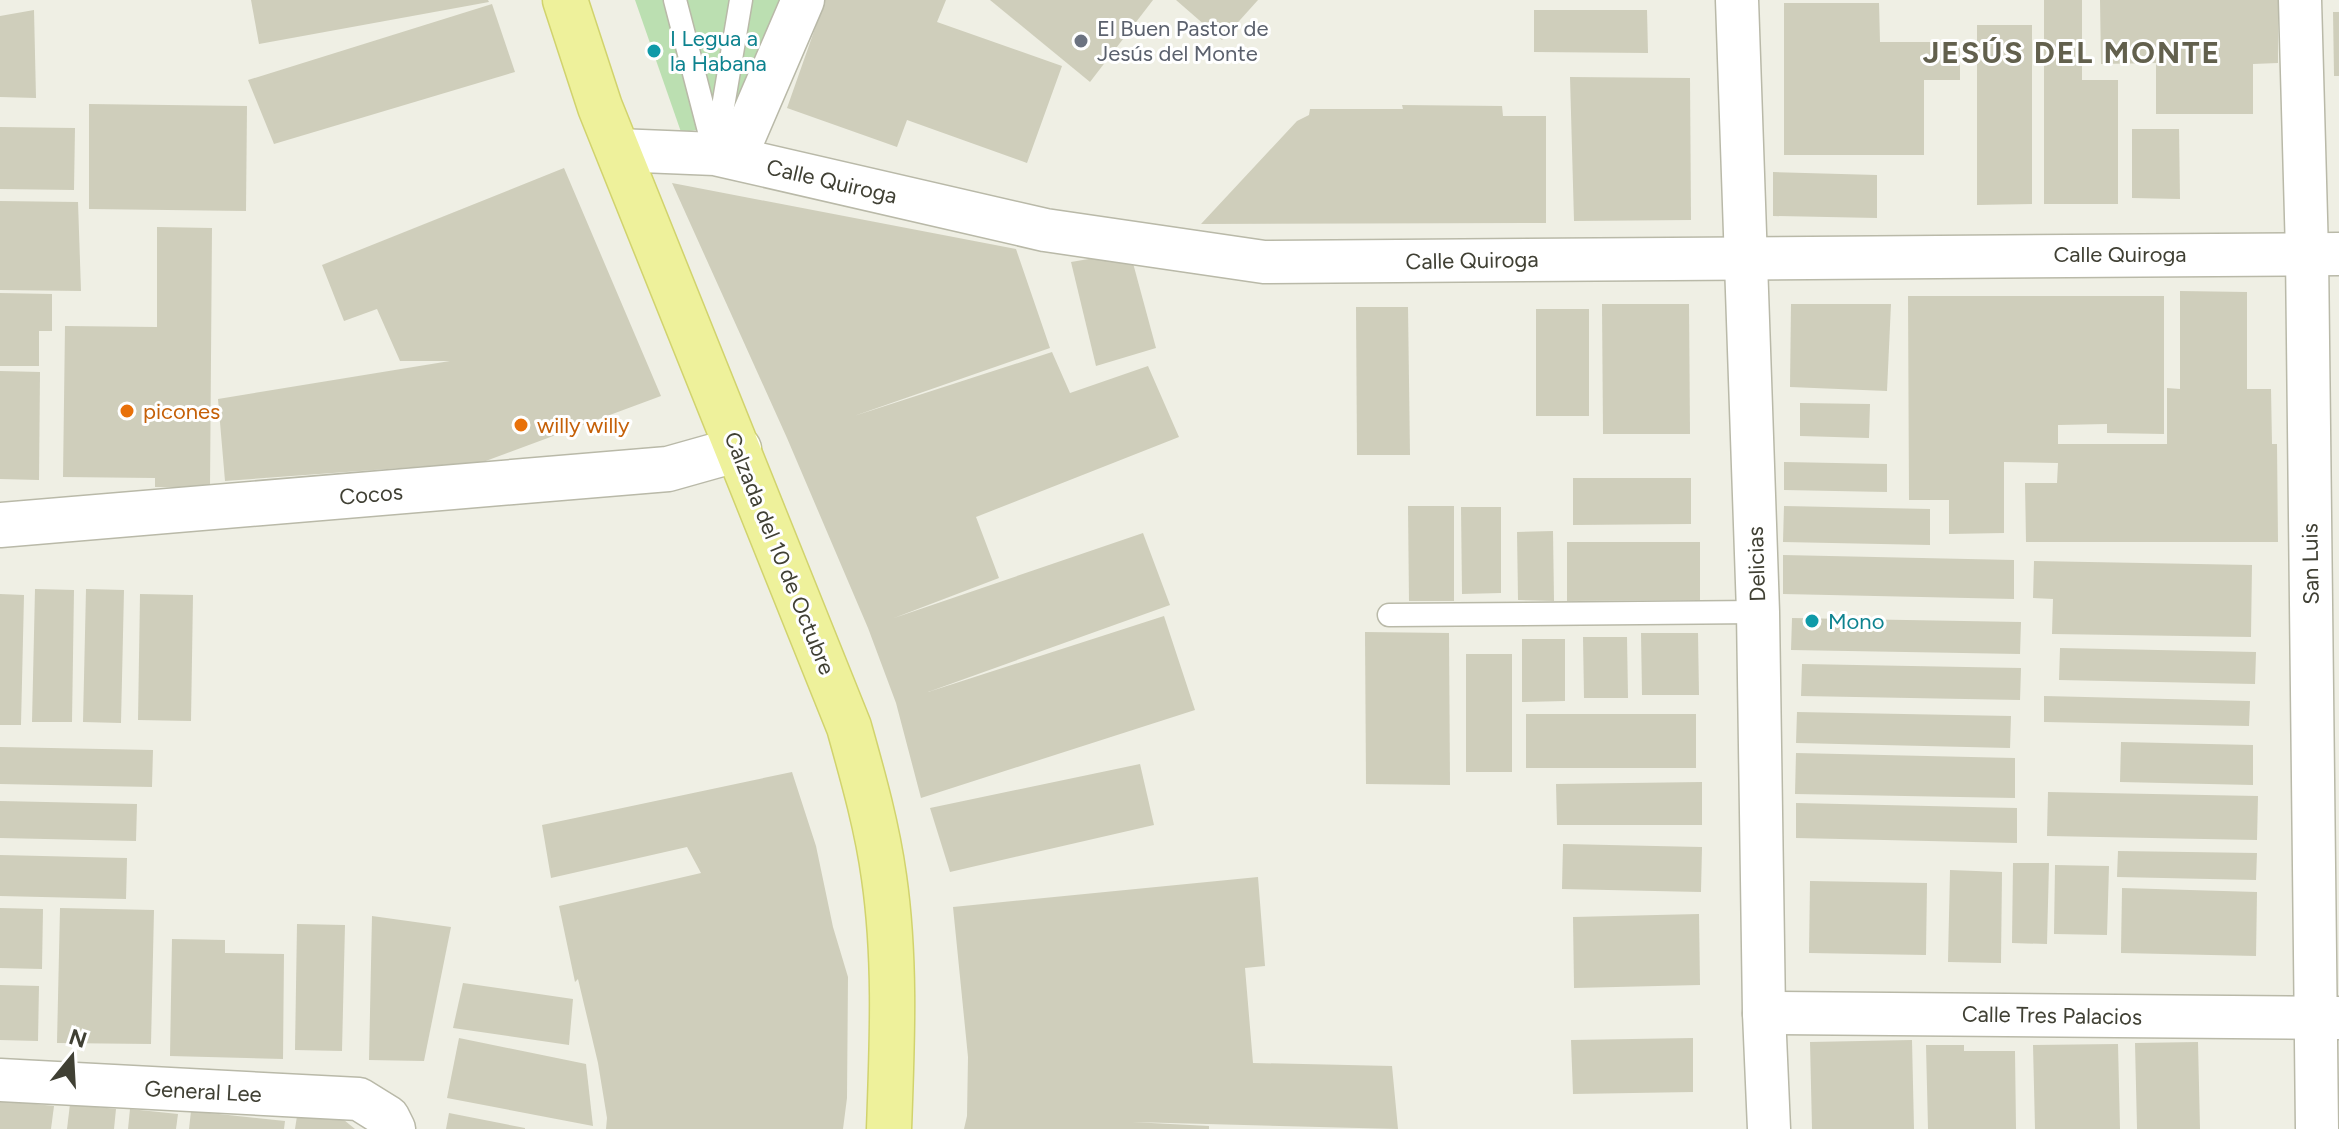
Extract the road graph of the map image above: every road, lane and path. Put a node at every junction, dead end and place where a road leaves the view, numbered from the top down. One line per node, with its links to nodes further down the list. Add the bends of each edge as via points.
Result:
1 (565, 0): 7 (main road, Calzada del 10 de Octubre)
2 (675, 0): 8 (lane)
3 (741, 0): 8 (lane)
4 (803, 0): 8 (street)
5 (1737, 0): 10 (street, Delicias)
6 (2300, 0): 9 (street, San Luis)
7 (617, 150): 8 (street, Calle Quiroga); 11 (main road, Calzada del 10 de Octubre)
8 (725, 156): 10 (street, Calle Quiroga, via 1045,230 1264,262)
9 (2323, 254): 10 (street, Calle Quiroga); 16 (street, San Luis)
10 (1744, 257): 13 (street, Delicias)
11 (739, 449): 12 (street, Cocos, via 668,469); 19 (main road, Calzada del 10 de Octubre, via 849,727 873,815 891,945)
12 (0, 525)
13 (1758, 612): 14 (lane); 15 (street, Delicias)
14 (1389, 615)
15 (1764, 1013): 16 (street, Calle Tres Palacios); 20 (street, Delicias)
16 (2327, 1018): 21 (street, San Luis)
17 (0, 1080): 18 (street, General Lee, via 359,1099 388,1117)
18 (394, 1129)
19 (889, 1129)
20 (1769, 1129)
21 (2317, 1129)

